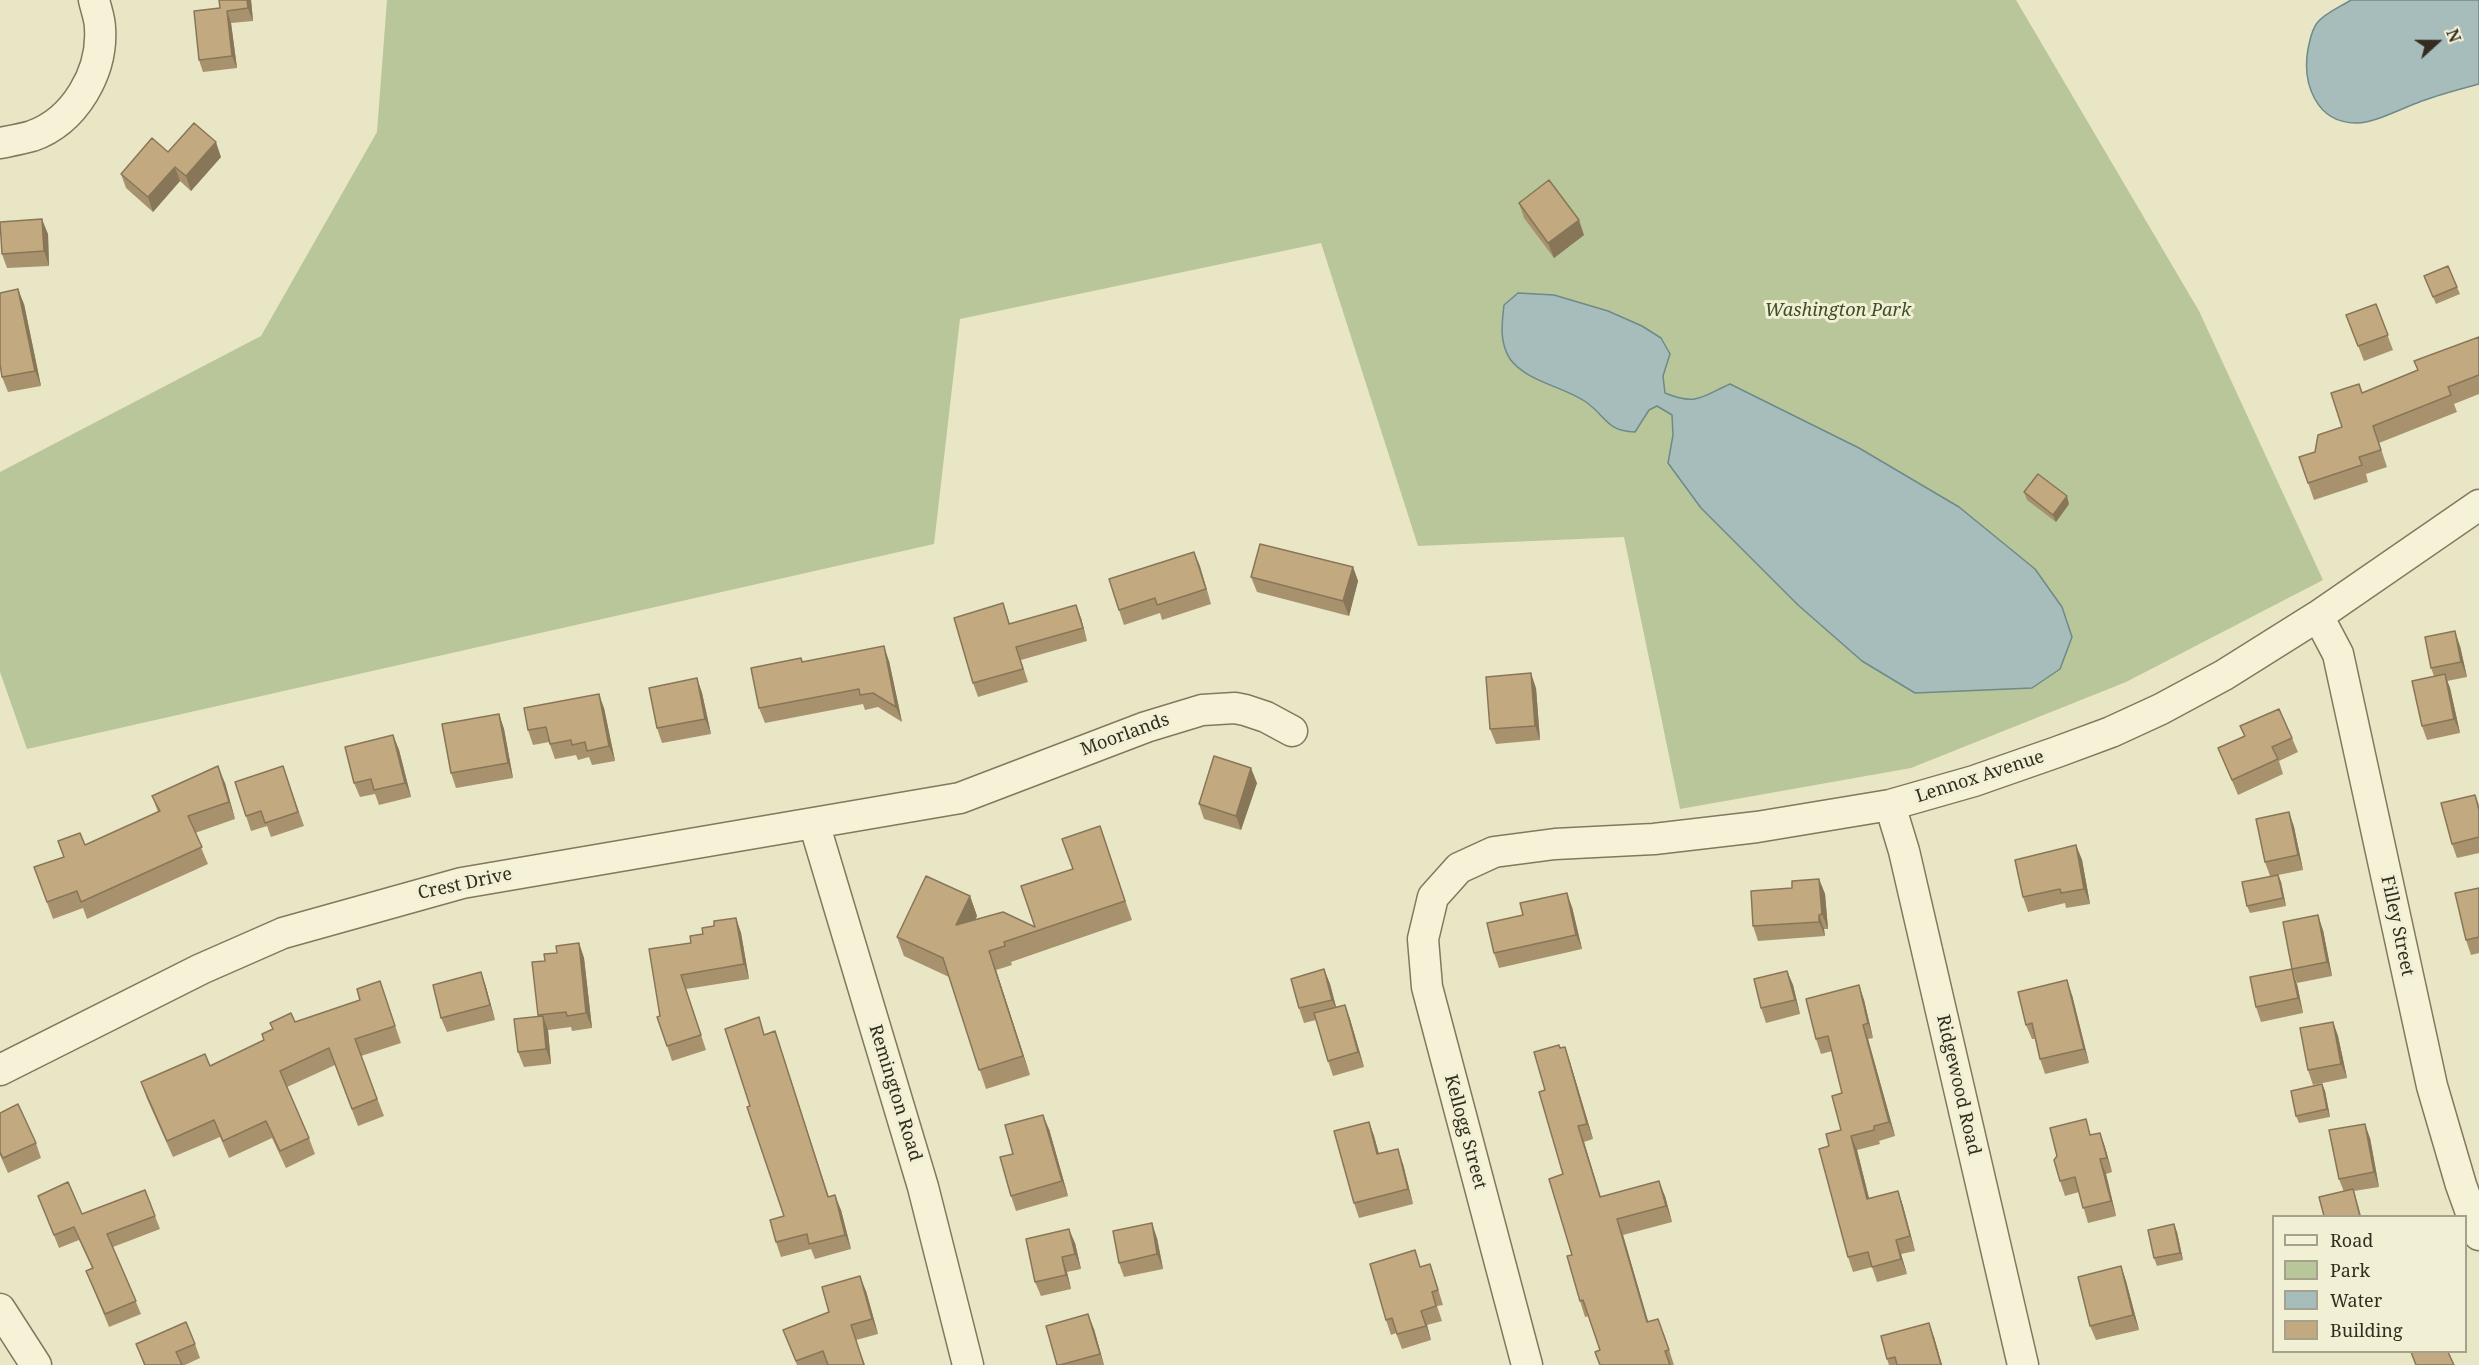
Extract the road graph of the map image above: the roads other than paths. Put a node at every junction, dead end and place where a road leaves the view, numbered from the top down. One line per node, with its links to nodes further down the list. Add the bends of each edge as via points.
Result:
1 (94, 0): 2 (street, via 100,27 98,61 84,92 53,124 34,135)
2 (0, 143)
3 (2479, 505): 4 (street, Lennox Avenue)
4 (2318, 616): 7 (street, Lennox Avenue, via 2224,675 2110,732 1974,781); 11 (street, Filley Street, via 2338,654 2432,1086)
5 (1292, 731): 6 (street, Moorlands, via 1245,710 1202,710)
6 (960, 798): 8 (street, Crest Drive)
7 (1890, 805): 9 (street, Lennox Avenue, via 1757,827 1494,852 1459,868); 16 (street, Ridgewood Road, via 1907,862)
8 (814, 823): 10 (street, Crest Drive, via 462,883 305,926 201,969); 14 (street, Remington Road, via 923,1187)
9 (1433, 897): 15 (street, Kellogg Street, via 1423,939 1427,987)
10 (0, 1070)
11 (2479, 1235)
12 (0, 1309): 13 (street)
13 (36, 1365)
14 (968, 1365)
15 (1527, 1365)
16 (2023, 1365)

